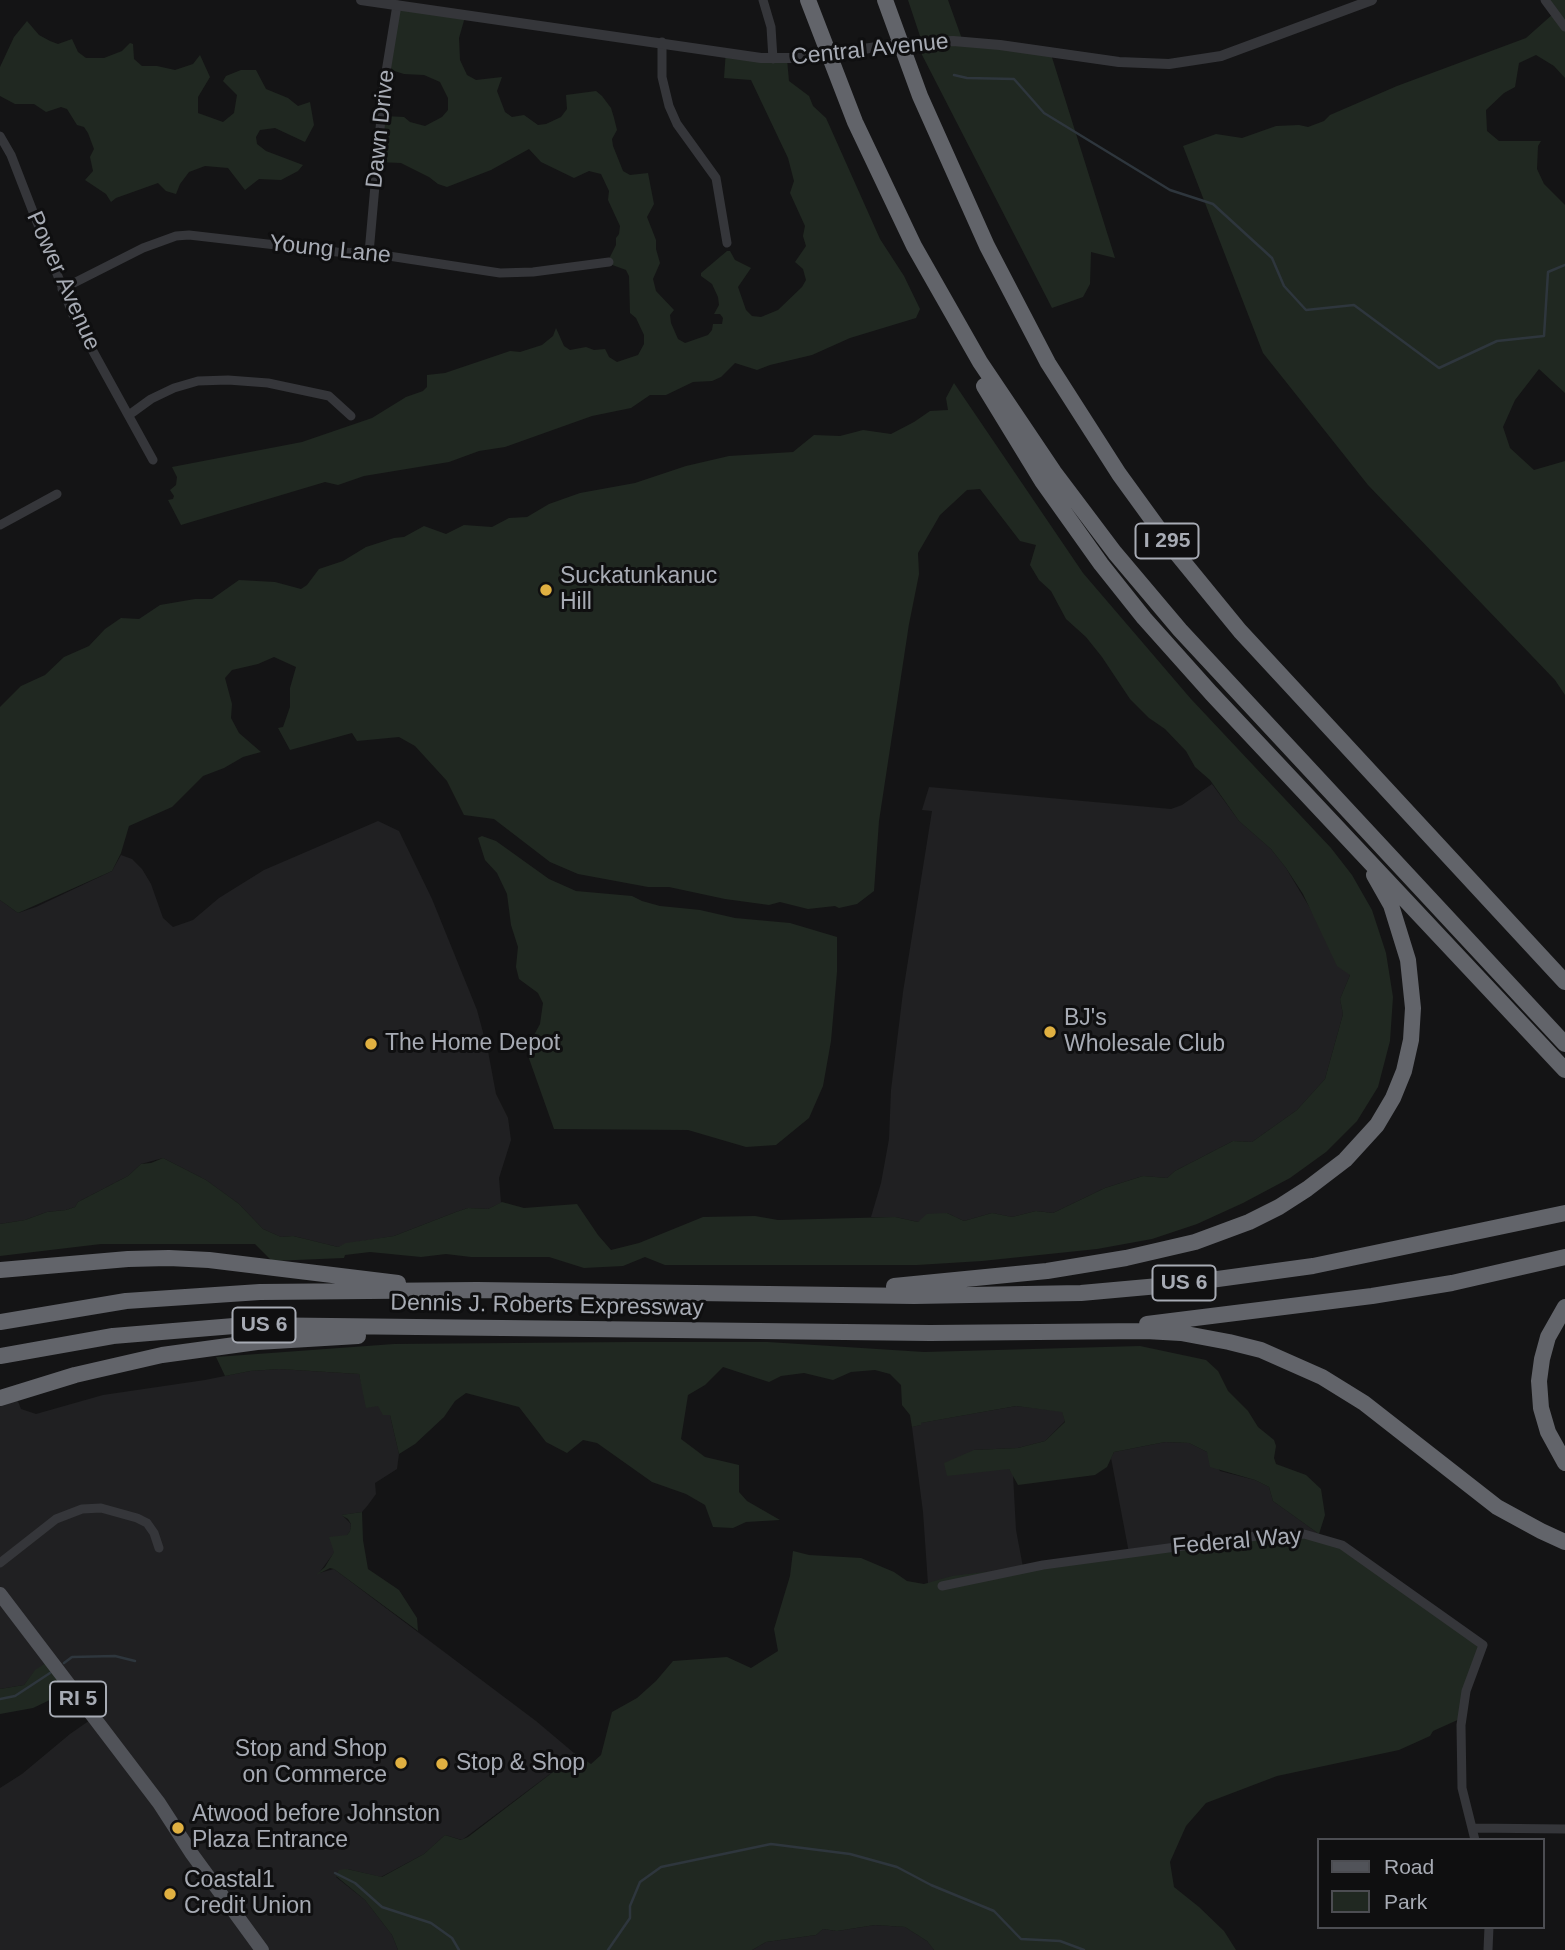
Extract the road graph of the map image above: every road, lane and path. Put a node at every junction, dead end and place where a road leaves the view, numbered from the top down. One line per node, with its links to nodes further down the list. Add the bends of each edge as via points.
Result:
1 (361, 0): 7 (street, Central Avenue)
2 (763, 0): 10 (street)
3 (808, 0): 13 (highway, I 295, via 869,153)
4 (885, 0): 23 (highway, I 295, via 960,189 1017,306 1065,391 1132,492 1240,631)
5 (1372, 0): 10 (street, Central Avenue, via 1221,57 1186,63 1119,62 937,40)
6 (1545, 0): 8 (street)
7 (397, 5): 9 (street, Central Avenue); 14 (street, Dawn Drive, via 384,84)
8 (1565, 27)
9 (662, 43): 10 (street, Central Avenue); 12 (street, via 668,106 716,178)
10 (773, 59)
11 (0, 136): 16 (street, Power Avenue)
12 (727, 243)
13 (914, 246): 22 (highway, via 941,308 1005,425 1081,537 1144,618); 26 (highway, I 295, via 998,391 1129,570)
14 (369, 253): 15 (street, Young Lane, via 500,273); 16 (street, Young Lane, via 176,236 116,260)
15 (609, 262)
16 (62, 289): 17 (street, Power Avenue)
17 (129, 415): 18 (street, via 174,388 228,380 329,396); 19 (street, Power Avenue)
18 (351, 416)
19 (153, 460)
20 (57, 494): 21 (street)
21 (0, 525)
22 (1331, 821): 27 (highway); 32 (highway, via 1372,871 1391,905 1408,960 1413,1008 1409,1055 1394,1098 1345,1160 1264,1215 1174,1247 1037,1272)
23 (1531, 945): 24 (highway); 25 (highway, I 295)
24 (1565, 976)
25 (1565, 982)
26 (1565, 1044)
27 (1565, 1070)
28 (1565, 1213): 32 (highway, US 6, via 1346,1260 1181,1284 1014,1295)
29 (1565, 1257): 36 (highway, via 1400,1291)
30 (0, 1270): 31 (highway, via 180,1258)
31 (477, 1290): 32 (highway, Dennis J. Roberts Expressway / US 6); 34 (highway, Dennis J. Roberts Expressway / US 6, via 193,1295)
32 (797, 1295)
33 (1565, 1307): 39 (highway, via 1548,1337 1539,1381 1544,1420)
34 (0, 1322)
35 (530, 1328): 36 (highway, Dennis J. Roberts Expressway / US 6); 37 (highway, Dennis J. Roberts Expressway / US 6, via 212,1327 113,1336); 38 (highway, via 223,1346 106,1367)
36 (1096, 1333): 40 (highway, US 6, via 1197,1335 1253,1348 1300,1366 1364,1404 1497,1507)
37 (0, 1356)
38 (0, 1398)
39 (1565, 1463)
40 (1565, 1542)
41 (159, 1548): 42 (street, via 147,1523 101,1508 82,1509 56,1519)
42 (0, 1563)
43 (942, 1586): 45 (street, Federal Way, via 1043,1565 1257,1536 1314,1535 1350,1551 1483,1645 1461,1725 1462,1788)
44 (0, 1594): 49 (main road, RI 5, via 159,1803)
45 (1472, 1828): 46 (street); 47 (street)
46 (1565, 1829)
47 (1474, 1838)
48 (1489, 1929): 50 (street)
49 (262, 1950)
50 (1488, 1950)

